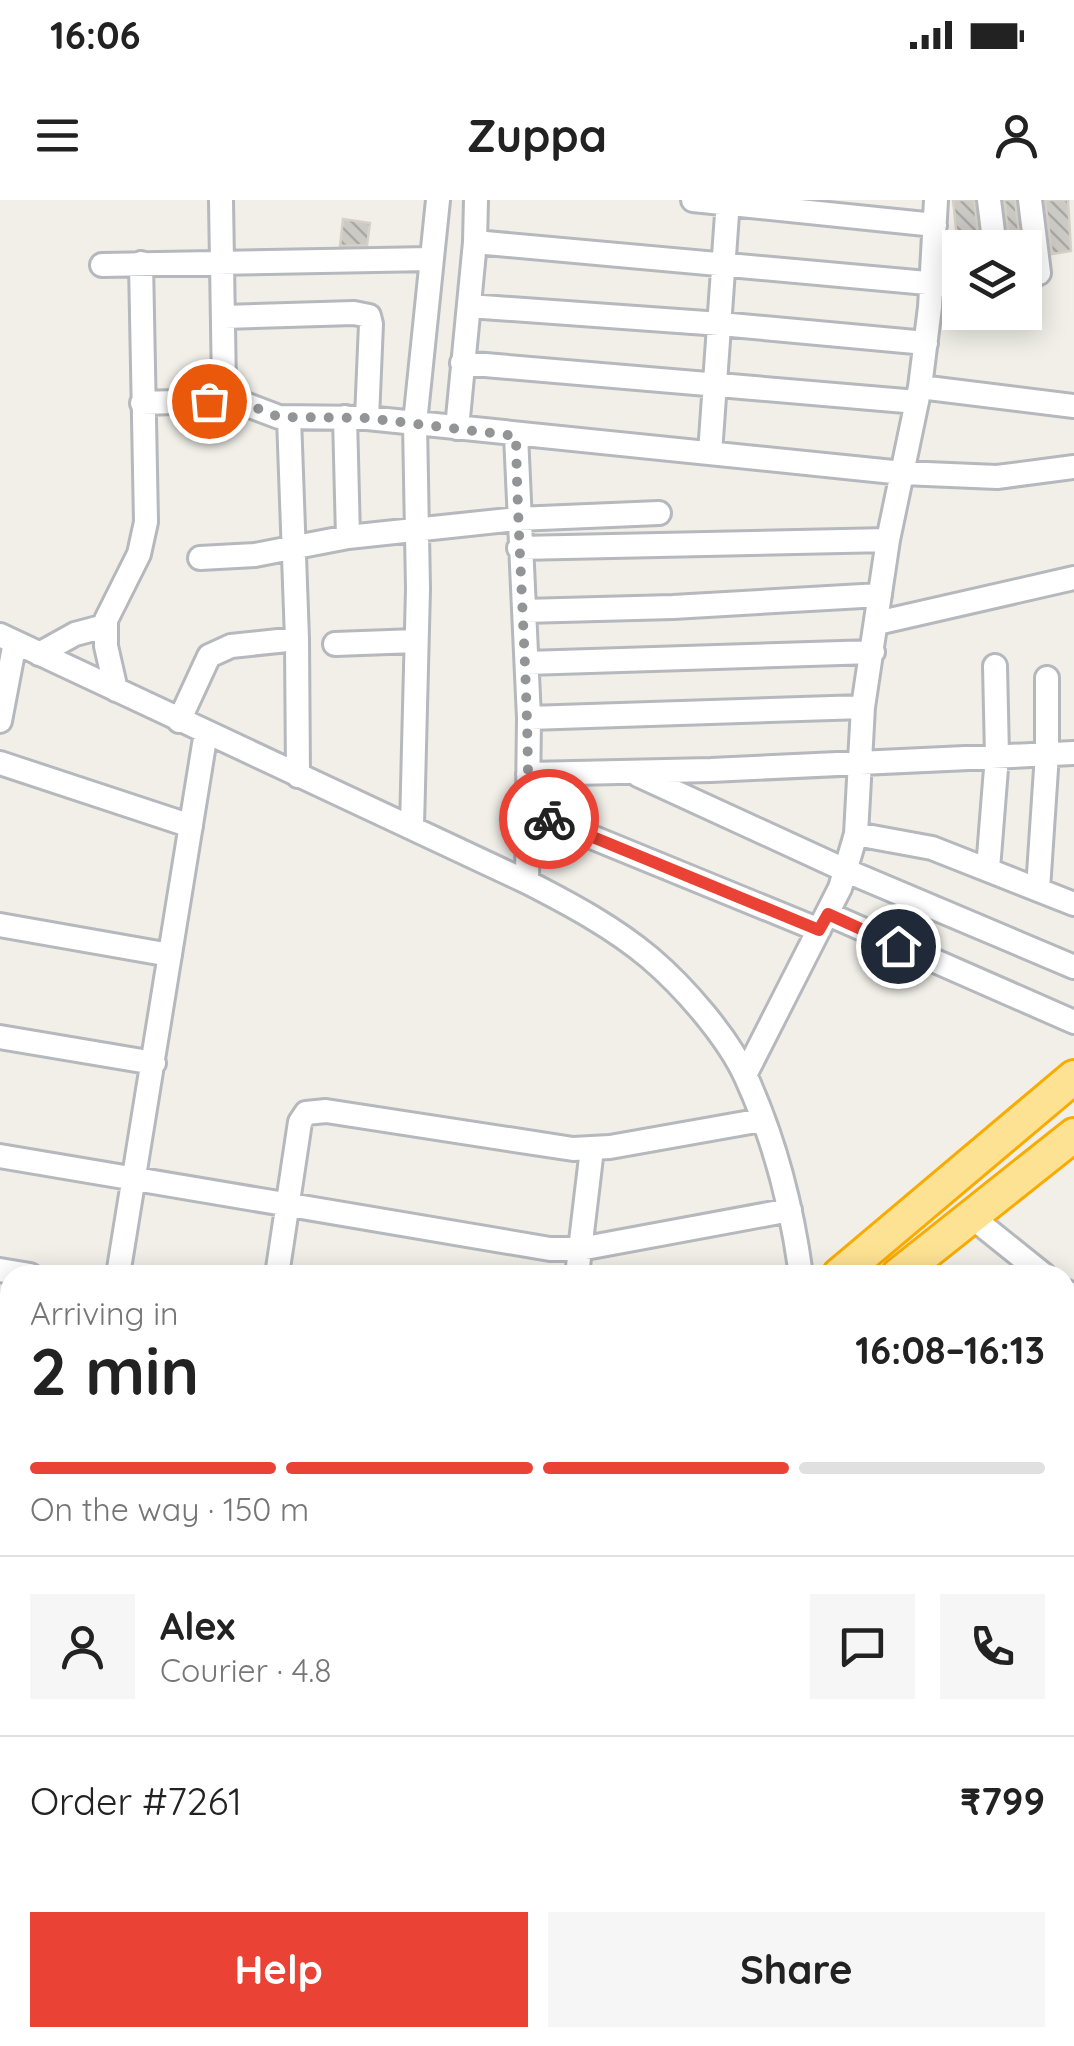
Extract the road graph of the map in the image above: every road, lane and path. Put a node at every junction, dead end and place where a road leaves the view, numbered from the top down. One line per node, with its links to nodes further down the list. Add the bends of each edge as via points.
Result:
1 (221, 200): 14 (street)
2 (438, 200): 13 (street)
3 (476, 200): 12 (street)
4 (693, 200): 8 (street)
5 (936, 200): 9 (street)
6 (989, 200): 10 (street)
7 (1030, 200): 11 (street)
8 (728, 202): 9 (street); 16 (street)
9 (936, 225): 18 (street)
10 (993, 230)
11 (1034, 230)
12 (475, 242): 16 (street); 20 (street)
13 (430, 258): 14 (street); 32 (street)
14 (222, 262): 15 (street); 21 (street)
15 (141, 264): 17 (street); 28 (street)
16 (723, 264): 18 (street); 22 (street)
17 (102, 265)
18 (932, 282): 19 (street); 23 (street)
19 (942, 283)
20 (469, 306): 22 (street); 24 (street)
21 (224, 317): 26 (street); 31 (street, via 368,316)
22 (720, 324): 23 (street); 25 (street)
23 (926, 343): 27 (street)
24 (462, 363): 25 (street); 33 (street)
25 (715, 386): 27 (street); 35 (street)
26 (221, 394): 28 (street, via 209,401); 30 (street)
27 (918, 394): 29 (street); 37 (street)
28 (142, 403): 50 (street, via 143,538)
29 (1074, 406)
30 (289, 418): 31 (street); 43 (street)
31 (356, 418): 32 (street); 41 (street)
32 (416, 422): 33 (street); 40 (street)
33 (458, 428): 34 (street)
34 (516, 436): 35 (street); 39 (street)
35 (710, 453): 37 (street)
36 (1074, 465): 37 (street, via 998,478)
37 (903, 473): 42 (street)
38 (659, 513): 39 (street)
39 (518, 518): 40 (street); 44 (street)
40 (416, 530): 41 (street); 53 (street)
41 (348, 537): 43 (street)
42 (888, 540): 44 (street); 47 (street)
43 (294, 548): 45 (street); 52 (street)
44 (520, 548): 48 (street)
45 (200, 558)
46 (1074, 578): 49 (street)
47 (880, 594): 48 (street); 49 (street)
48 (524, 611): 57 (street)
49 (877, 623): 55 (street)
50 (105, 626): 56 (street); 60 (street)
51 (7, 639): 56 (street); 63 (street)
52 (298, 639): 64 (street, via 231,646 209,656); 73 (street)
53 (416, 641): 54 (street); 76 (street)
54 (336, 644)
55 (873, 652): 57 (street); 61 (street)
56 (38, 654): 60 (street)
57 (528, 663): 62 (street)
58 (995, 666): 68 (street)
59 (1047, 678): 67 (street)
60 (116, 690): 64 (street)
61 (864, 707): 62 (street); 69 (street)
62 (529, 718): 72 (street)
63 (0, 721)
64 (180, 721): 65 (street)
65 (206, 732): 73 (street); 75 (street)
66 (1074, 753): 67 (street)
67 (1047, 754): 68 (street); 81 (street)
68 (998, 756): 69 (street); 78 (street)
69 (858, 761): 71 (street); 77 (street)
70 (0, 763): 75 (street)
71 (634, 772): 72 (street); 79 (street)
72 (528, 774): 74 (street)
73 (298, 776): 76 (street)
74 (528, 810): 80 (street); 83 (street)
75 (192, 826): 85 (street)
76 (412, 826): 80 (street)
77 (856, 834): 78 (street, via 910,842); 79 (street)
78 (988, 869): 81 (street)
79 (847, 871): 83 (street); 86 (street)
80 (527, 882): 90 (street, via 589,914 649,957 696,1006)
81 (1038, 889): 82 (street)
82 (1074, 904)
83 (824, 922): 87 (street); 90 (street)
84 (0, 925): 85 (street)
85 (170, 956): 89 (street)
86 (1074, 967)
87 (1074, 1022)
88 (0, 1037): 89 (street)
89 (154, 1063): 96 (street)
90 (745, 1074): 92 (street)
91 (1074, 1077): 105 (highway)
92 (762, 1120): 94 (street); 98 (street)
93 (1074, 1135): 99 (highway)
94 (592, 1149): 97 (street, via 315,1110 300,1122); 100 (street)
95 (0, 1156): 96 (street)
96 (135, 1180): 97 (street); 101 (street)
97 (286, 1206): 100 (street); 102 (street)
98 (790, 1210): 100 (street); 104 (street)
99 (973, 1218): 106 (highway); 107 (street)
100 (580, 1250): 103 (street)
101 (120, 1265)
102 (277, 1265)
103 (579, 1265)
104 (799, 1265)
105 (851, 1265)
106 (911, 1265)
107 (1032, 1265)

